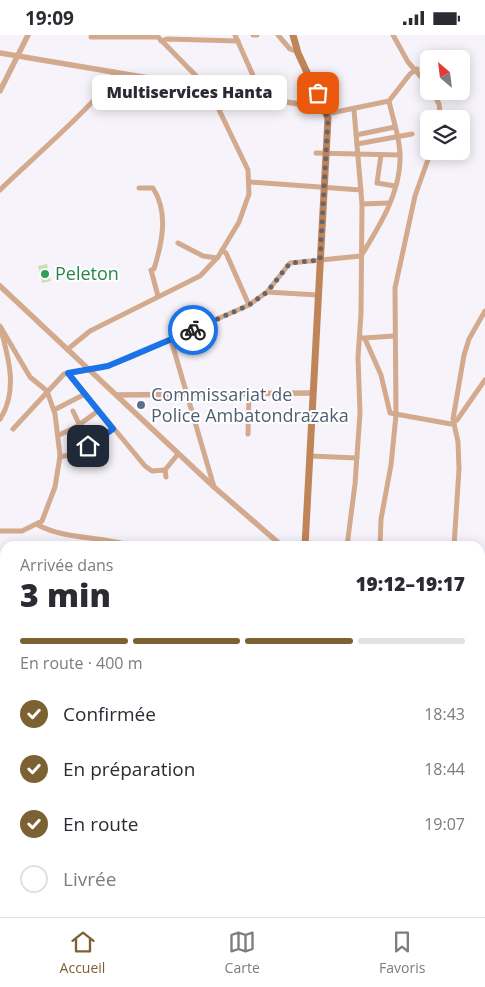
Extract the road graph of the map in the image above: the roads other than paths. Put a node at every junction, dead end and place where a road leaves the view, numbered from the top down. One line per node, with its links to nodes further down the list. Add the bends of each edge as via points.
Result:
1 (28, 35): 12 (street)
2 (253, 35): 3 (street)
3 (257, 35)
4 (278, 35): 11 (street)
5 (293, 35): 11 (main road)
6 (393, 35): 13 (street)
7 (91, 37): 8 (street)
8 (158, 38): 9 (street); 18 (street)
9 (236, 38): 21 (street)
10 (0, 53): 12 (street)
11 (298, 53): 23 (main road)
12 (17, 56): 15 (street); 19 (street)
13 (408, 62): 14 (street); 17 (street)
14 (417, 69): 16 (street); 17 (street)
15 (114, 72): 18 (street); 40 (street, via 113,78 93,99)
16 (420, 73)
17 (410, 74): 22 (street)
18 (209, 88): 20 (street); 25 (street)
19 (0, 91)
20 (222, 92): 21 (street); 25 (street)
21 (263, 98): 23 (street)
22 (389, 101): 24 (street); 26 (street)
23 (325, 108): 24 (street, via 331,113); 32 (main road, via 328,118)
24 (354, 109): 28 (street)
25 (220, 111): 37 (street, via 248,170)
26 (395, 127): 28 (street); 29 (street)
27 (412, 134): 29 (street)
28 (356, 135): 30 (street)
29 (397, 137): 30 (street); 35 (street)
30 (357, 144): 33 (street)
31 (316, 153): 32 (street)
32 (327, 154): 33 (street); 39 (main road)
33 (358, 155): 34 (street); 42 (street)
34 (381, 155): 35 (street); 38 (street, via 377,183)
35 (400, 155): 38 (street)
36 (428, 160): 57 (street, via 414,196 395,288)
37 (250, 182): 39 (street); 46 (street, via 246,206)
38 (395, 186): 43 (street)
39 (323, 187): 42 (street); 49 (main road)
40 (0, 189)
41 (139, 189): 53 (street, via 153,188 161,206 161,246 151,270)
42 (361, 190): 44 (street)
43 (389, 203): 44 (street); 47 (street)
44 (362, 204): 47 (street)
45 (178, 243): 48 (street, via 203,256)
46 (222, 250): 48 (street); 54 (street)
47 (361, 256): 49 (street); 58 (street)
48 (217, 258): 53 (street, via 200,276)
49 (320, 260): 51 (street, via 290,263); 52 (main road)
50 (0, 286): 60 (street)
51 (267, 292): 52 (street); 54 (street)
52 (318, 295): 67 (main road)
53 (158, 296): 60 (street, via 90,331)
54 (249, 305): 59 (street)
55 (485, 311): 75 (street, via 469,339 460,368)
56 (0, 326): 64 (street, via 30,377); 74 (street, via 10,366 11,386)
57 (394, 336): 58 (street); 73 (street)
58 (362, 338): 73 (street, via 381,375 390,413); 84 (street)
59 (171, 341): 61 (street, via 122,361); 65 (street)
60 (68, 349): 61 (street)
61 (88, 369): 62 (street); 69 (street)
62 (68, 373): 64 (street); 68 (street)
63 (485, 380): 75 (street)
64 (47, 391): 70 (street); 77 (street)
65 (187, 393): 66 (street); 69 (street); 87 (street)
66 (249, 393): 67 (street); 79 (street)
67 (312, 393): 82 (main road)
68 (85, 394): 70 (street); 72 (street)
69 (117, 395): 81 (street)
70 (54, 410): 80 (street)
71 (73, 411): 76 (street)
72 (98, 411): 76 (street); 78 (street)
73 (396, 415): 75 (street); 94 (street)
74 (0, 419)
75 (454, 423): 95 (street, via 459,469)
76 (79, 424): 80 (street)
77 (13, 429)
78 (113, 429): 83 (street, via 78,453); 85 (street, via 152,471)
79 (248, 434)
80 (59, 435): 83 (street)
81 (178, 454): 85 (street); 87 (street)
82 (310, 456): 84 (street); 92 (main road)
83 (60, 457): 88 (street, via 55,487)
84 (357, 458): 93 (street)
85 (165, 470): 86 (street)
86 (166, 477)
87 (214, 487): 91 (street)
88 (38, 525): 89 (street, via 22,531); 90 (street, via 56,532)
89 (0, 531)
90 (114, 541)
91 (276, 541)
92 (305, 541)
93 (347, 541)
94 (380, 541)
95 (454, 541)

